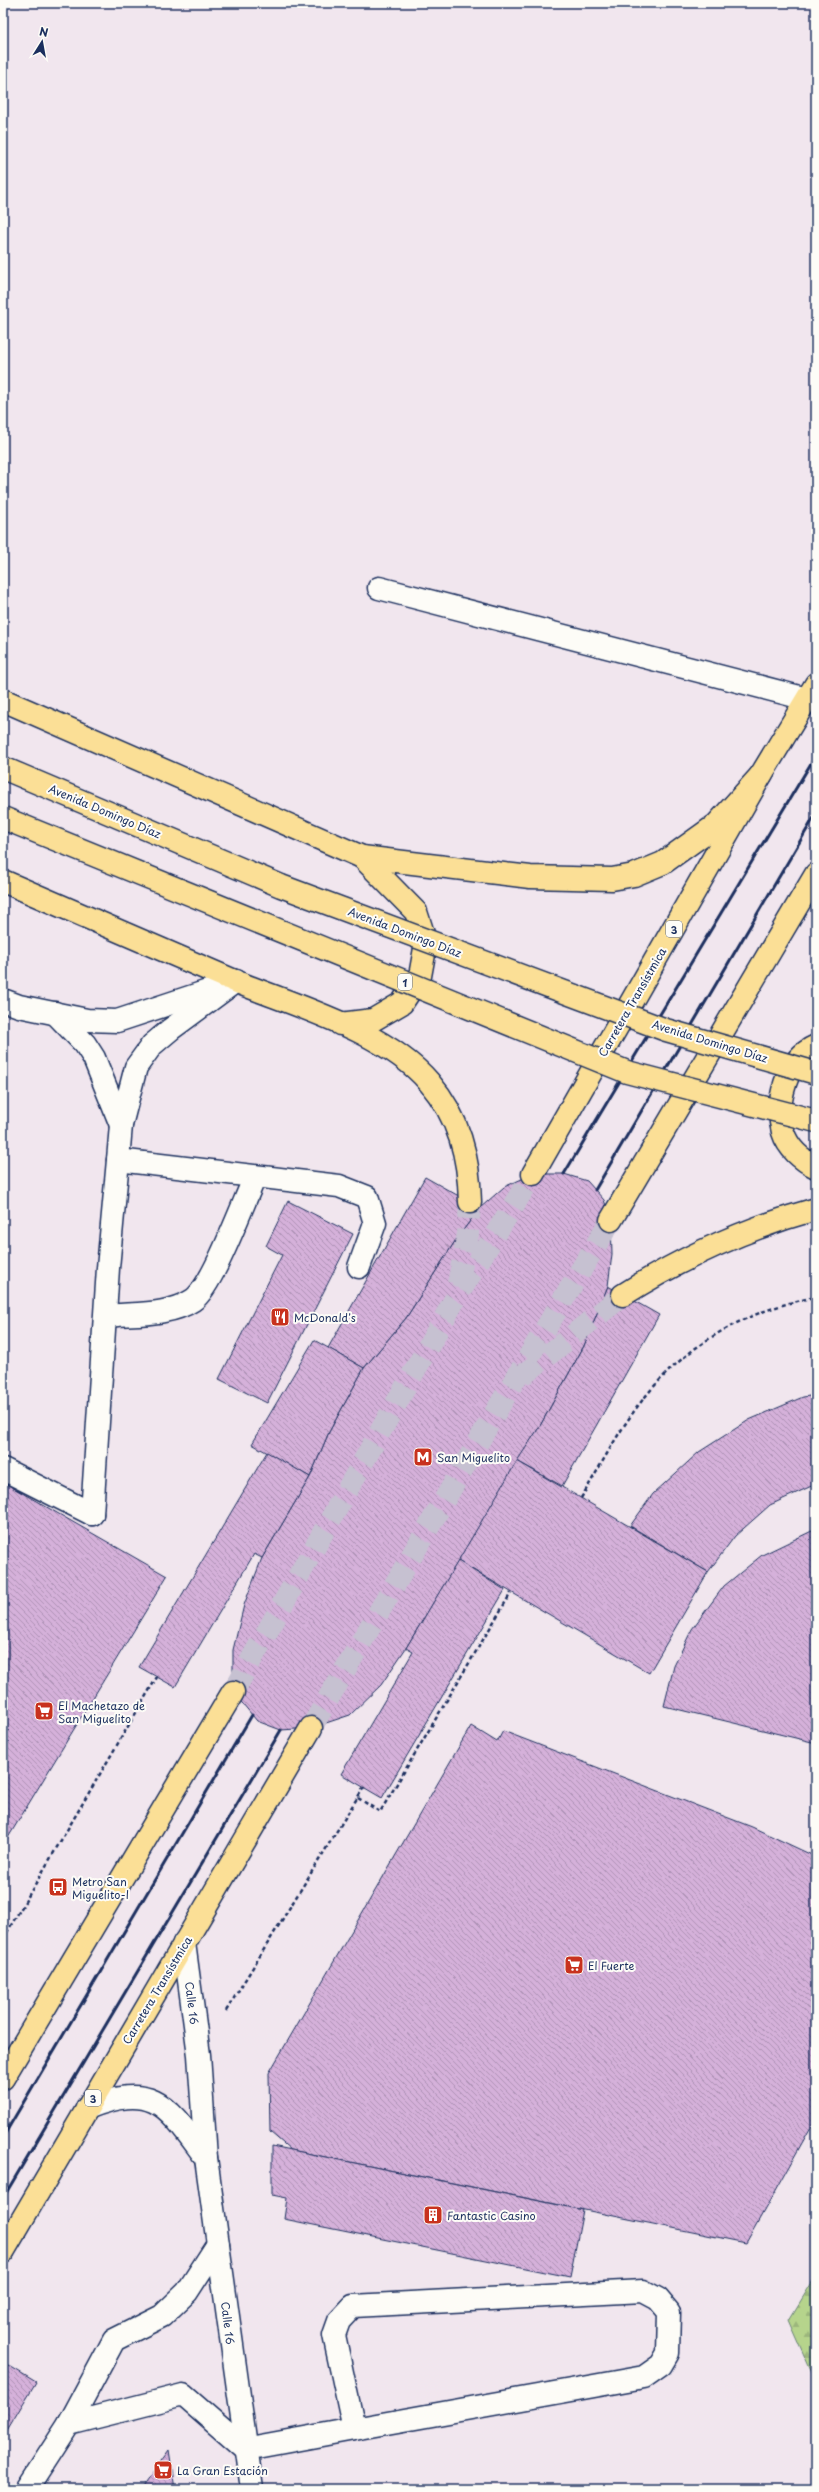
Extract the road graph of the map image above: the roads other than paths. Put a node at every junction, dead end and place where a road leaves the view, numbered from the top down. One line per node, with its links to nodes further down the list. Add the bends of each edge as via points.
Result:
1 (380, 588): 2 (main road)
2 (812, 692): 5 (main road, Carretera Transístmica / 3)
3 (3, 700): 7 (main road)
4 (3, 768): 15 (main road, Avenida Domingo Díaz, bridge, via 281,886 666,1030)
5 (762, 775): 7 (main road, via 716,825 663,863 634,875 612,880 530,877); 20 (main road, Carretera Transístmica / 3)
6 (3, 818): 16 (main road, 1, bridge, via 627,1072)
7 (362, 858): 13 (main road, via 416,912 426,943 420,976 402,1003 373,1020)
8 (816, 874): 24 (main road)
9 (3, 881): 10 (main road)
10 (236, 981): 12 (main road, via 117,1021 87,1020); 13 (main road); 17 (main road, via 152,1045 136,1068)
11 (3, 1000): 12 (main road)
12 (55, 1013): 17 (main road, via 85,1044 94,1058)
13 (340, 1024): 22 (main road, via 395,1053 414,1067 439,1095 459,1130 468,1168)
14 (816, 1046): 19 (main road, via 800,1057 792,1067 785,1083 780,1116 790,1145 800,1157)
15 (816, 1073)
16 (816, 1121)
17 (122, 1125): 18 (main road)
18 (118, 1160): 21 (main road); 27 (main road)
19 (816, 1167)
20 (534, 1174)
21 (255, 1177): 25 (main road, via 339,1186 368,1197 375,1223); 27 (main road, via 210,1278 193,1300 168,1310)
22 (470, 1202)
23 (816, 1209): 26 (main road, via 725,1240 656,1274)
24 (611, 1220)
25 (358, 1267)
26 (623, 1295)
27 (106, 1316): 28 (main road, via 92,1514)
28 (3, 1469)
29 (233, 1692): 32 (main road)
30 (311, 1728): 31 (main road, Carretera Transístmica / 3)
31 (184, 1943): 33 (main road, Carretera Transístmica / 3); 34 (main road, Calle 16, via 199,2055)
32 (3, 2078)
33 (87, 2108): 34 (main road, via 113,2097 134,2096 151,2100 166,2108); 36 (main road, Carretera Transístmica / 3)
34 (206, 2158): 35 (main road, Calle 16)
35 (218, 2244): 37 (main road, via 187,2292 162,2316 114,2340); 39 (main road, Calle 16)
36 (3, 2252)
37 (69, 2424): 39 (main road, via 183,2395); 40 (main road)
38 (354, 2429): 38 (main road, via 644,2377 661,2365 668,2353 669,2312 658,2298 643,2291 353,2306 339,2321 334,2335); 39 (main road)
39 (245, 2449): 41 (main road, Calle 16)
40 (27, 2489)
41 (252, 2489)

